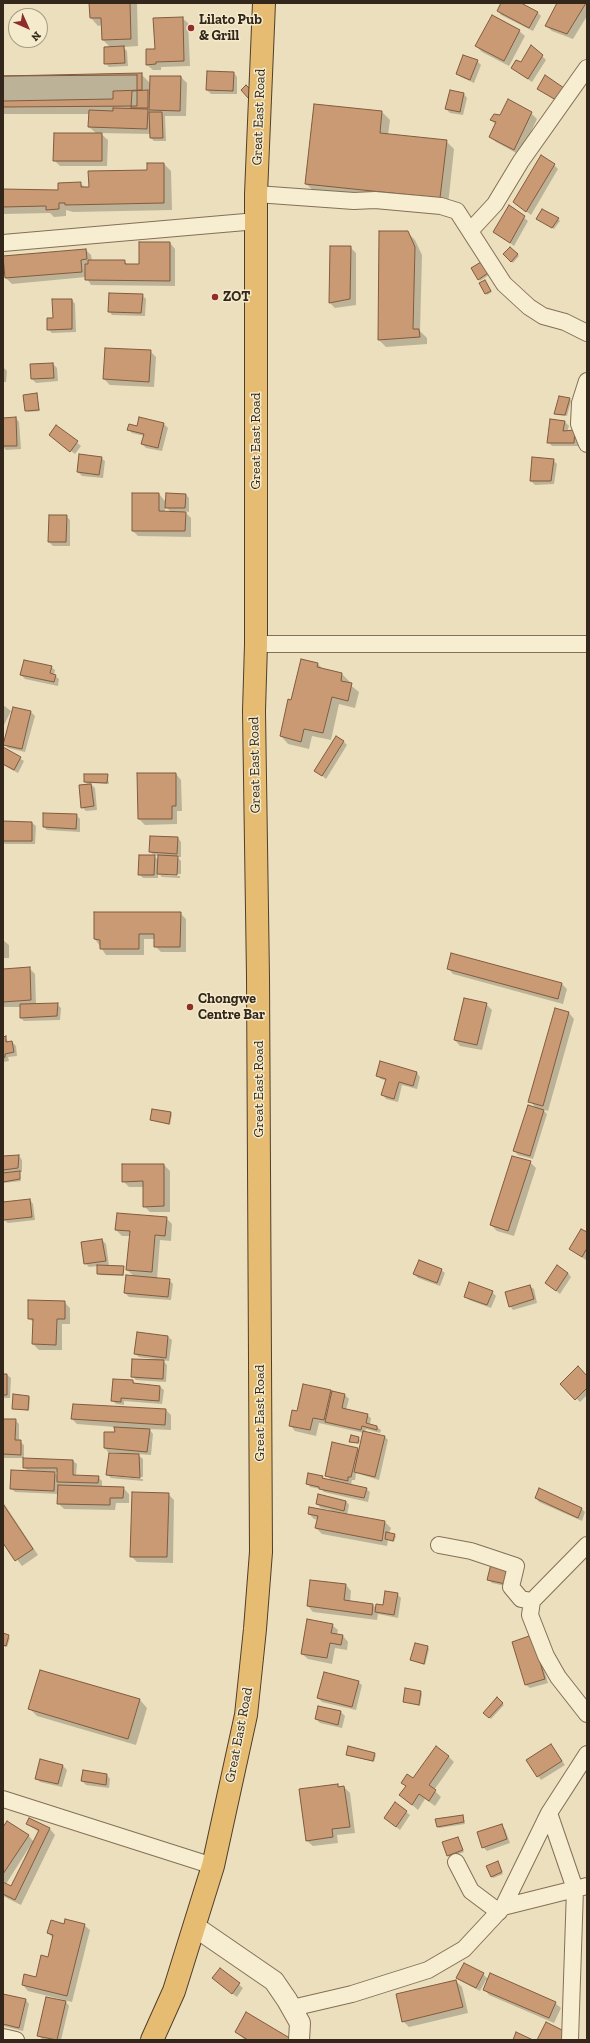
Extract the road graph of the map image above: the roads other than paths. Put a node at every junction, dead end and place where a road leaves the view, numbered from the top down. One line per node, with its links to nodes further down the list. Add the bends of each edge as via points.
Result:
1 (264, 3): 3 (highway, Great East Road)
2 (587, 68): 5 (street, via 521,161 495,204)
3 (256, 194): 4 (highway, Great East Road); 5 (street, via 441,206 456,211)
4 (257, 221): 6 (street); 10 (highway, Great East Road)
5 (470, 231): 7 (street, via 504,284 529,307 543,316 565,322)
6 (3, 243)
7 (587, 333)
8 (587, 381): 9 (street, via 580,402 579,424)
9 (587, 444)
10 (256, 644): 11 (street); 20 (highway, Great East Road, via 254,711 261,1552 246,1715)
11 (587, 644)
12 (439, 1545): 14 (street, via 471,1551 516,1566 511,1587 521,1598)
13 (587, 1545): 14 (street)
14 (532, 1601): 15 (street, via 530,1615 546,1656 558,1677)
15 (587, 1714)
16 (587, 1754): 18 (street)
17 (3, 1799): 20 (street)
18 (549, 1813): 21 (street); 22 (street)
19 (456, 1862): 22 (street, via 471,1891)
20 (213, 1866): 23 (highway, Great East Road)
21 (581, 1887): 22 (street); 29 (street)
22 (501, 1910): 24 (street, via 464,1948 428,1970 352,1994)
23 (194, 1926): 24 (street, via 274,1981); 27 (highway, Great East Road, via 174,1991)
24 (292, 2008): 28 (street, via 300,2022)
25 (3, 2037): 26 (street)
26 (16, 2040)
27 (152, 2040)
28 (299, 2040)
29 (570, 2040)

